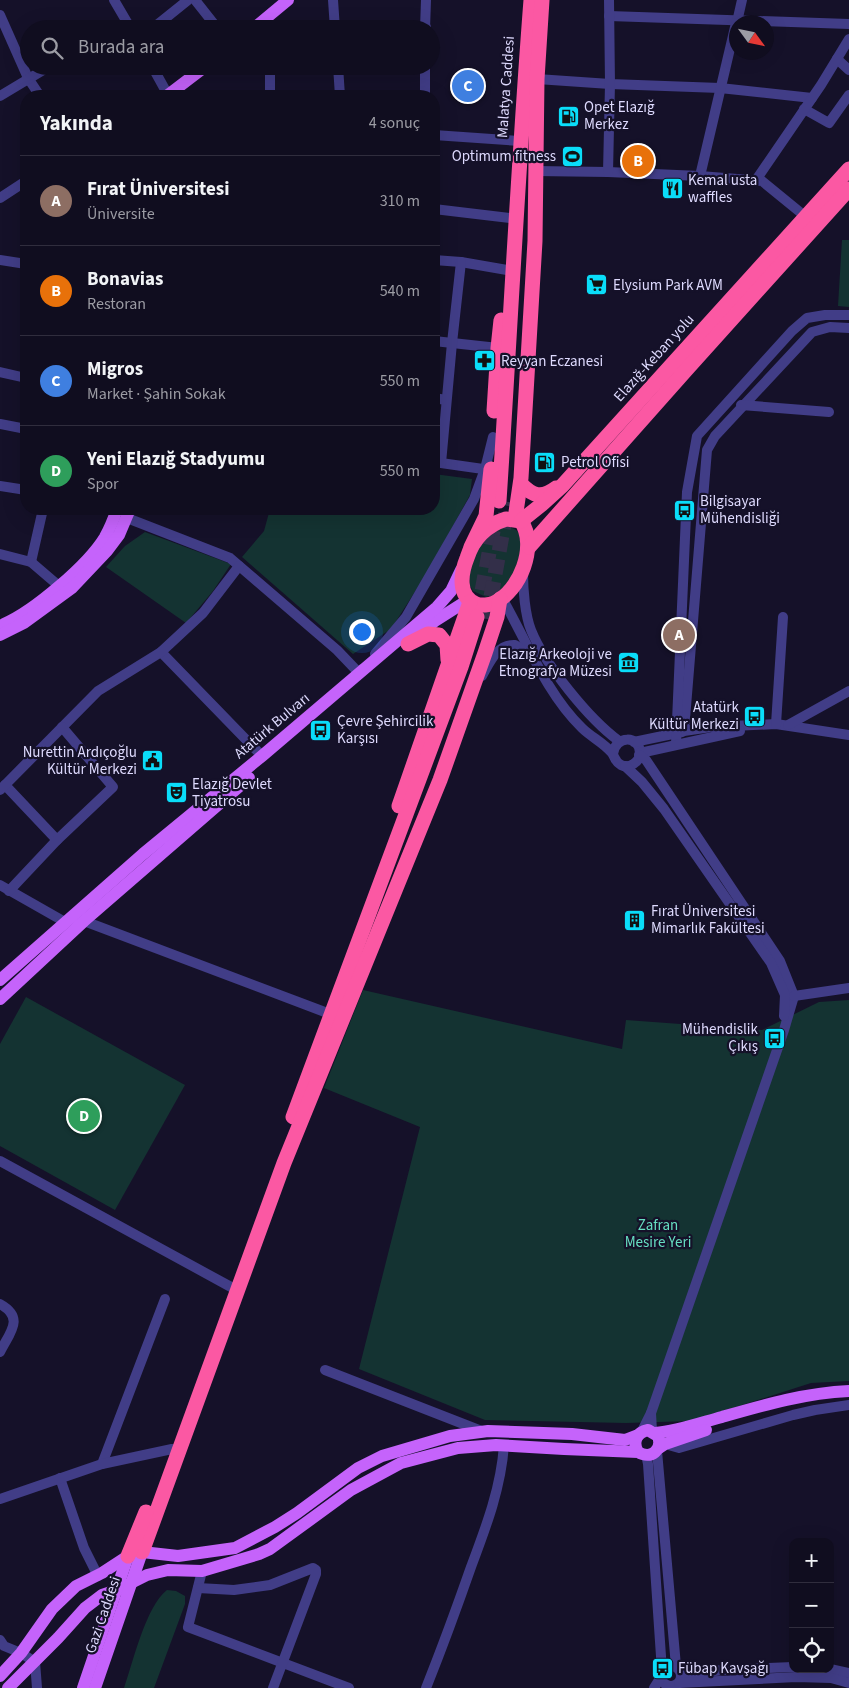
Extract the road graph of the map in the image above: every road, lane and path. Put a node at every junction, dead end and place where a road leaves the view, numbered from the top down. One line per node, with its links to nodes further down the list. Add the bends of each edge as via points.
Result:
1 (114, 0): 14 (street)
2 (188, 0): 15 (street)
3 (195, 0): 16 (street)
4 (333, 0): 18 (street)
5 (426, 0): 19 (street)
6 (530, 0): 50 (highway, Malatya Caddesi)
7 (542, 0): 36 (highway, Malatya Caddesi)
8 (609, 0): 13 (street)
9 (742, 0): 12 (street)
10 (286, 1): 17 (main road)
11 (0, 15): 26 (street)
12 (739, 15)
13 (609, 16): 20 (street); 37 (street)
14 (126, 20)
15 (163, 20)
16 (211, 20)
17 (270, 20)
18 (334, 20)
19 (426, 20)
20 (729, 22)
21 (774, 23): 22 (street)
22 (849, 24)
23 (849, 40): 25 (street)
24 (729, 53): 38 (street)
25 (837, 59): 27 (street); 47 (street)
26 (20, 60)
27 (849, 70)
28 (27, 75): 35 (street)
29 (34, 75): 35 (street)
30 (157, 75): 40 (street)
31 (195, 75): 41 (main road)
32 (270, 75): 42 (street)
33 (339, 75): 43 (street)
34 (425, 75): 44 (street)
35 (28, 78): 39 (street); 46 (street)
36 (536, 79): 37 (street); 52 (highway, Malatya Caddesi)
37 (610, 84): 38 (street); 53 (street)
38 (720, 88): 47 (street); 54 (street)
39 (36, 90)
40 (165, 90)
41 (176, 90)
42 (270, 90)
43 (340, 90)
44 (425, 90)
45 (849, 95): 48 (street, via 828,123)
46 (0, 96)
47 (812, 98): 48 (street)
48 (804, 109): 56 (street)
49 (440, 135): 50 (street)
50 (520, 141): 55 (highway, Malatya Caddesi)
51 (849, 169): 61 (highway, Elazığ-Keban yolu)
52 (535, 171): 53 (street); 55 (highway, via 527,215 503,502); 86 (highway, via 535,241)
53 (608, 172): 54 (street)
54 (700, 176): 56 (street)
55 (518, 177): 62 (highway)
56 (756, 180): 61 (street, via 762,181)
57 (20, 186): 59 (street)
58 (849, 189): 95 (highway, Elazığ-Keban yolu)
59 (0, 198)
60 (440, 210): 62 (street)
61 (806, 216): 85 (highway, Elazığ-Keban yolu)
62 (510, 218): 67 (highway)
63 (0, 260): 66 (street)
64 (440, 260): 65 (street)
65 (461, 262): 67 (street); 71 (street)
66 (20, 263)
67 (507, 270): 72 (highway)
68 (849, 315): 77 (street, via 808,318 792,330)
69 (849, 328): 78 (street, via 830,327 812,332)
70 (440, 342): 71 (street)
71 (452, 343): 72 (street); 76 (street)
72 (498, 348): 84 (highway)
73 (0, 372): 74 (street)
74 (20, 377)
75 (440, 399): 76 (street)
76 (446, 400): 82 (street)
77 (725, 404): 78 (street); 118 (street, via 697,436 687,492)
78 (744, 405): 79 (street); 118 (street, via 715,436 707,450)
79 (829, 412)
80 (0, 424): 81 (street)
81 (20, 427)
82 (440, 442)
83 (440, 463): 84 (street)
84 (488, 469): 94 (highway, via 486,516); 112 (street, via 406,617)
85 (569, 478): 86 (highway, via 551,492 540,495 530,493); 93 (highway, Elazığ-Keban yolu, via 541,506)
86 (521, 484): 93 (highway)
87 (0, 486): 88 (street)
88 (20, 489)
89 (42, 515): 97 (street)
90 (114, 515): 101 (main road, via 94,552)
91 (127, 515): 107 (main road, via 119,535 72,588 24,624)
92 (133, 515): 98 (street, via 230,558)
93 (518, 520): 94 (highway, via 506,519 495,523); 95 (highway, via 527,535)
94 (471, 547): 99 (highway)
95 (529, 547): 100 (highway)
96 (0, 554): 97 (street)
97 (31, 562): 101 (street)
98 (239, 566): 109 (street, via 203,614); 112 (street, via 337,650)
99 (464, 566): 103 (highway, via 461,583); 112 (main road, Atatürk Bulvarı, via 451,591 437,607)
100 (524, 570): 102 (highway); 120 (street, via 523,586 530,628 545,658 585,709)
101 (59, 586): 106 (main road, via 37,604)
102 (501, 598): 103 (highway, via 494,604 479,606); 110 (street); 114 (highway)
103 (469, 601): 108 (main road, Atatürk Bulvarı); 111 (highway)
104 (783, 617): 115 (street)
105 (482, 618): 136 (highway)
106 (0, 626)
107 (0, 635)
108 (408, 644): 111 (highway, via 428,634 440,635 447,644); 130 (main road, Atatürk Bulvarı, via 335,703)
109 (161, 652): 117 (street, via 98,691); 125 (street)
110 (534, 657): 114 (street, via 515,645 502,647); 123 (street, via 566,710)
111 (448, 662): 136 (highway, via 406,785)
112 (359, 673): 125 (main road, Atatürk Bulvarı)
113 (849, 691): 116 (street)
114 (467, 703): 136 (highway, via 440,780)
115 (776, 724): 116 (street); 118 (street); 122 (street)
116 (788, 725): 119 (street)
117 (62, 727): 127 (street); 128 (street, via 113,787)
118 (680, 732): 121 (street); 122 (street)
119 (849, 735)
120 (619, 742): 121 (street, via 626,739); 123 (street)
121 (634, 742): 124 (street)
122 (680, 743): 124 (street)
123 (613, 754): 126 (street, via 617,762)
124 (640, 754): 126 (street, via 634,764); 134 (street, via 780,961)
125 (262, 756): 131 (main road, Atatürk Bulvarı)
126 (625, 766): 137 (street, via 664,809 771,963 785,995)
127 (2, 787): 128 (street)
128 (57, 840): 129 (street)
129 (4, 888): 131 (street)
130 (84, 921): 135 (main road, Atatürk Bulvarı); 136 (street)
131 (65, 922): 132 (main road, Atatürk Bulvarı)
132 (0, 980)
133 (849, 988): 134 (street)
134 (794, 996): 137 (street)
135 (0, 999)
136 (337, 1015): 139 (highway); 155 (highway, via 284,1164)
137 (784, 1030): 148 (street, via 650,1413)
138 (0, 1161): 139 (street)
139 (231, 1286): 150 (highway)
140 (165, 1298): 152 (street)
141 (0, 1304): 142 (street, via 13,1315 15,1324)
142 (0, 1352)
143 (325, 1370): 147 (street)
144 (849, 1391): 148 (main road, via 784,1399 684,1428)
145 (849, 1398): 151 (main road, via 793,1404 744,1416)
146 (849, 1405): 151 (street, via 793,1415 679,1448)
147 (484, 1432): 148 (main road, via 547,1433 625,1440); 155 (main road, via 450,1436 382,1456 358,1468 275,1527 235,1548 178,1556)
148 (646, 1433): 151 (main road, via 660,1440); 151 (main road, via 635,1444)
149 (504, 1446): 151 (main road); 156 (main road, via 458,1448 400,1463 351,1490 270,1549); 178 (street, via 490,1514)
150 (172, 1449): 152 (street); 155 (highway)
151 (653, 1450): 168 (street, via 648,1464); 170 (street)
152 (102, 1464): 153 (street)
153 (60, 1478): 154 (street); 157 (street, via 84,1548)
154 (0, 1498)
155 (135, 1554): 157 (main road); 158 (main road, Gazi Caddesi); 160 (main road, Gazi Caddesi)
156 (202, 1571): 158 (main road, via 168,1570); 159 (street)
157 (98, 1576): 162 (main road, via 76,1586 52,1609)
158 (132, 1582): 160 (main road); 175 (main road, Gazi Caddesi)
159 (198, 1588): 164 (street, via 188,1627); 164 (street, via 234,1590 270,1585 313,1568 316,1574)
160 (117, 1590): 163 (main road, via 102,1594 85,1608); 174 (main road, Gazi Caddesi)
161 (0, 1640): 162 (street, via 4,1646)
162 (21, 1653): 163 (street); 169 (main road)
163 (35, 1662): 172 (main road); 173 (street)
164 (282, 1663): 176 (street); 177 (street)
165 (789, 1667): 170 (street, via 723,1670)
166 (834, 1670): 167 (street)
167 (849, 1673)
168 (661, 1674): 170 (street, via 666,1685); 170 (street, via 666,1666); 179 (street)
169 (0, 1676)
170 (676, 1680): 171 (street, via 796,1677 831,1678)
171 (849, 1683)
172 (8, 1688)
173 (37, 1688)
174 (83, 1688)
175 (95, 1688)
176 (273, 1688)
177 (349, 1688)
178 (426, 1688)
179 (654, 1688)

